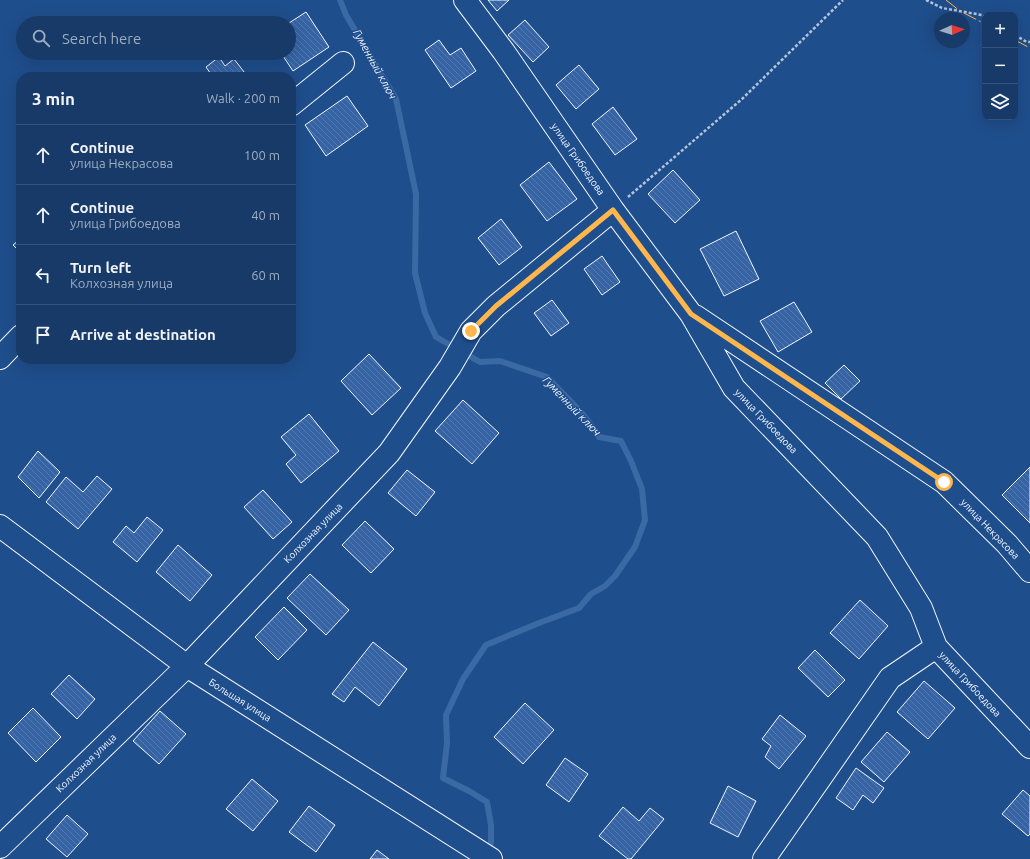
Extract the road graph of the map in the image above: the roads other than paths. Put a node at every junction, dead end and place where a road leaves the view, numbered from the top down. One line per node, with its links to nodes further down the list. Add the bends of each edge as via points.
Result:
1 (465, 0): 4 (street, улица Грибоедова)
2 (343, 63): 3 (street)
3 (296, 101)
4 (613, 210): 5 (street, улица Грибоедова); 11 (street, Колхозная улица, via 496,306 471,331 450,368 389,453)
5 (691, 314): 9 (street, улица Некрасова, via 944,482 1007,544); 10 (street, улица Грибоедова, via 734,388 877,537 921,608)
6 (16, 341): 7 (street)
7 (0, 358)
8 (0, 526): 11 (street, Большая улица)
9 (1030, 571)
10 (936, 647): 12 (street, улица Грибоедова); 15 (street, via 890,678)
11 (186, 666): 13 (street, Колхозная улица); 14 (street, Большая улица)
12 (1030, 746)
13 (0, 847)
14 (491, 859)
15 (764, 859)

